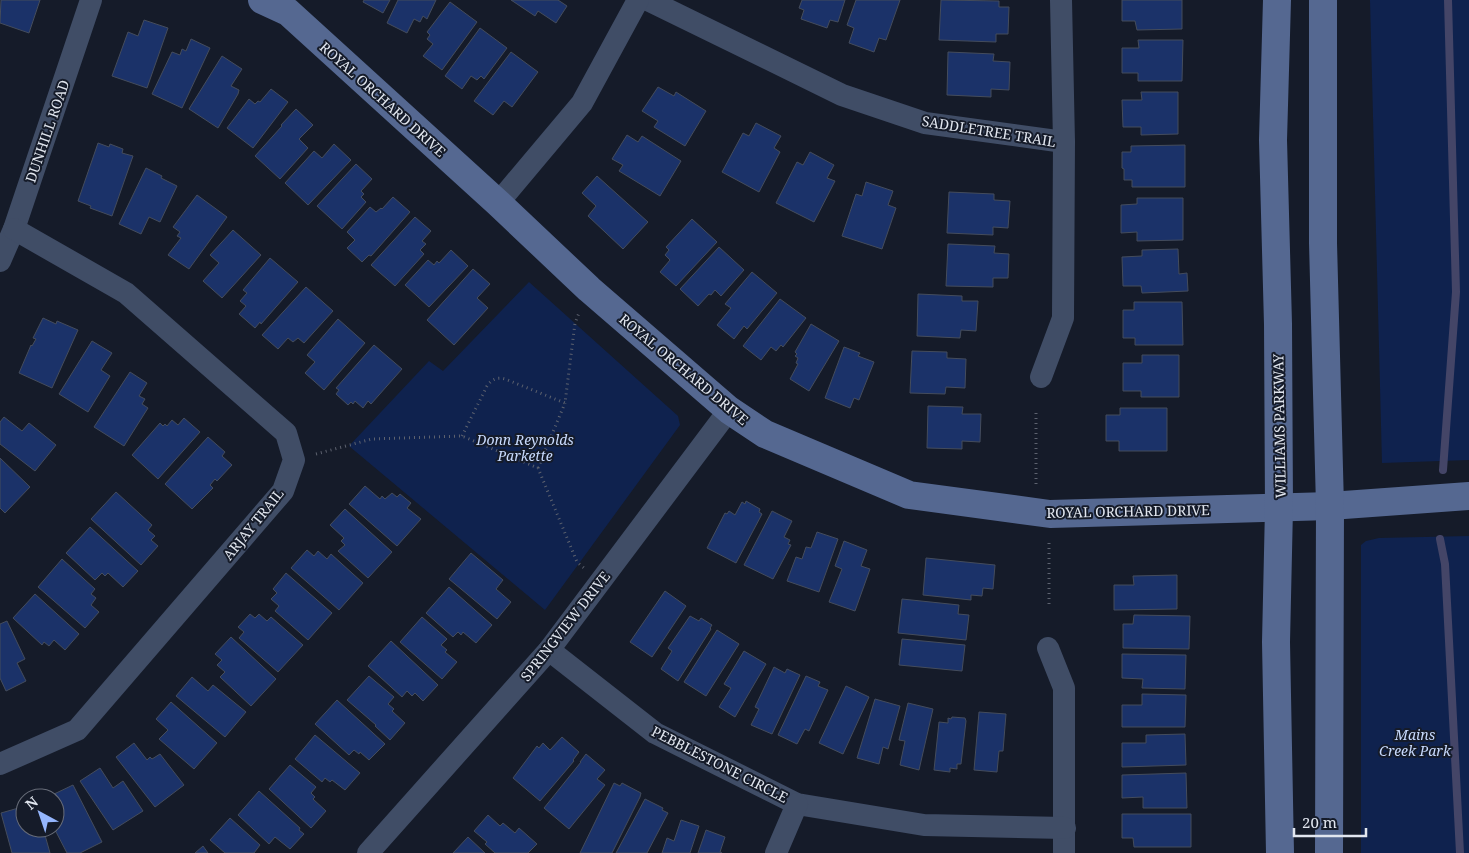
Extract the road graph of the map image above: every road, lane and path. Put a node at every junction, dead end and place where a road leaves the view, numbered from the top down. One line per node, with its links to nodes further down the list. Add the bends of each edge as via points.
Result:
1 (91, 0): 11 (street, DUNHILL ROAD)
2 (262, 0): 8 (main road, ROYAL ORCHARD DRIVE)
3 (638, 0): 10 (street, via 582,103)
4 (648, 0): 9 (street, SADDLETREE TRAIL, via 842,95 925,123)
5 (1061, 0): 9 (street, SADDLETREE TRAIL)
6 (1277, 0): 24 (main road, WILLIAMS PARKWAY, via 1273,140)
7 (1323, 0): 23 (main road, via 1323,243)
8 (291, 6): 10 (main road, ROYAL ORCHARD DRIVE)
9 (1064, 142): 14 (street, via 1063,318)
10 (498, 203): 13 (main road, ROYAL ORCHARD DRIVE)
11 (14, 229): 12 (street, DUNHILL ROAD); 19 (street, via 126,293 286,432)
12 (0, 261)
13 (589, 289): 15 (path, via 575,323); 16 (main road, ROYAL ORCHARD DRIVE)
14 (1041, 376)
15 (565, 403): 18 (path, via 497,378 489,382); 20 (path)
16 (729, 410): 24 (main road, ROYAL ORCHARD DRIVE, via 766,434 910,495 1050,514); 26 (street, SPRINGVIEW DRIVE)
17 (1036, 410): 21 (path)
18 (462, 436): 19 (path, via 372,440); 20 (path)
19 (294, 460): 30 (street, ARJAY TRAIL, via 283,491 77,730)
20 (538, 468): 26 (path, via 577,562)
21 (1036, 484)
22 (1469, 496): 23 (main road, ROYAL ORCHARD DRIVE)
23 (1330, 506): 24 (main road, ROYAL ORCHARD DRIVE); 37 (main road)
24 (1279, 508): 36 (main road, WILLIAMS PARKWAY, via 1276,642)
25 (1049, 542): 27 (path)
26 (601, 581): 29 (street, SPRINGVIEW DRIVE)
27 (1049, 604)
28 (1048, 648): 32 (street, via 1064,688)
29 (549, 650): 31 (street, PEBBLESTONE CIRCLE, via 655,733); 33 (street, SPRINGVIEW DRIVE)
30 (0, 764)
31 (798, 804): 32 (street, PEBBLESTONE CIRCLE, via 924,825); 34 (street, PEBBLESTONE CIRCLE)
32 (1065, 828): 35 (street)
33 (368, 853)
34 (776, 853)
35 (1064, 853)
36 (1280, 853)
37 (1329, 853)

